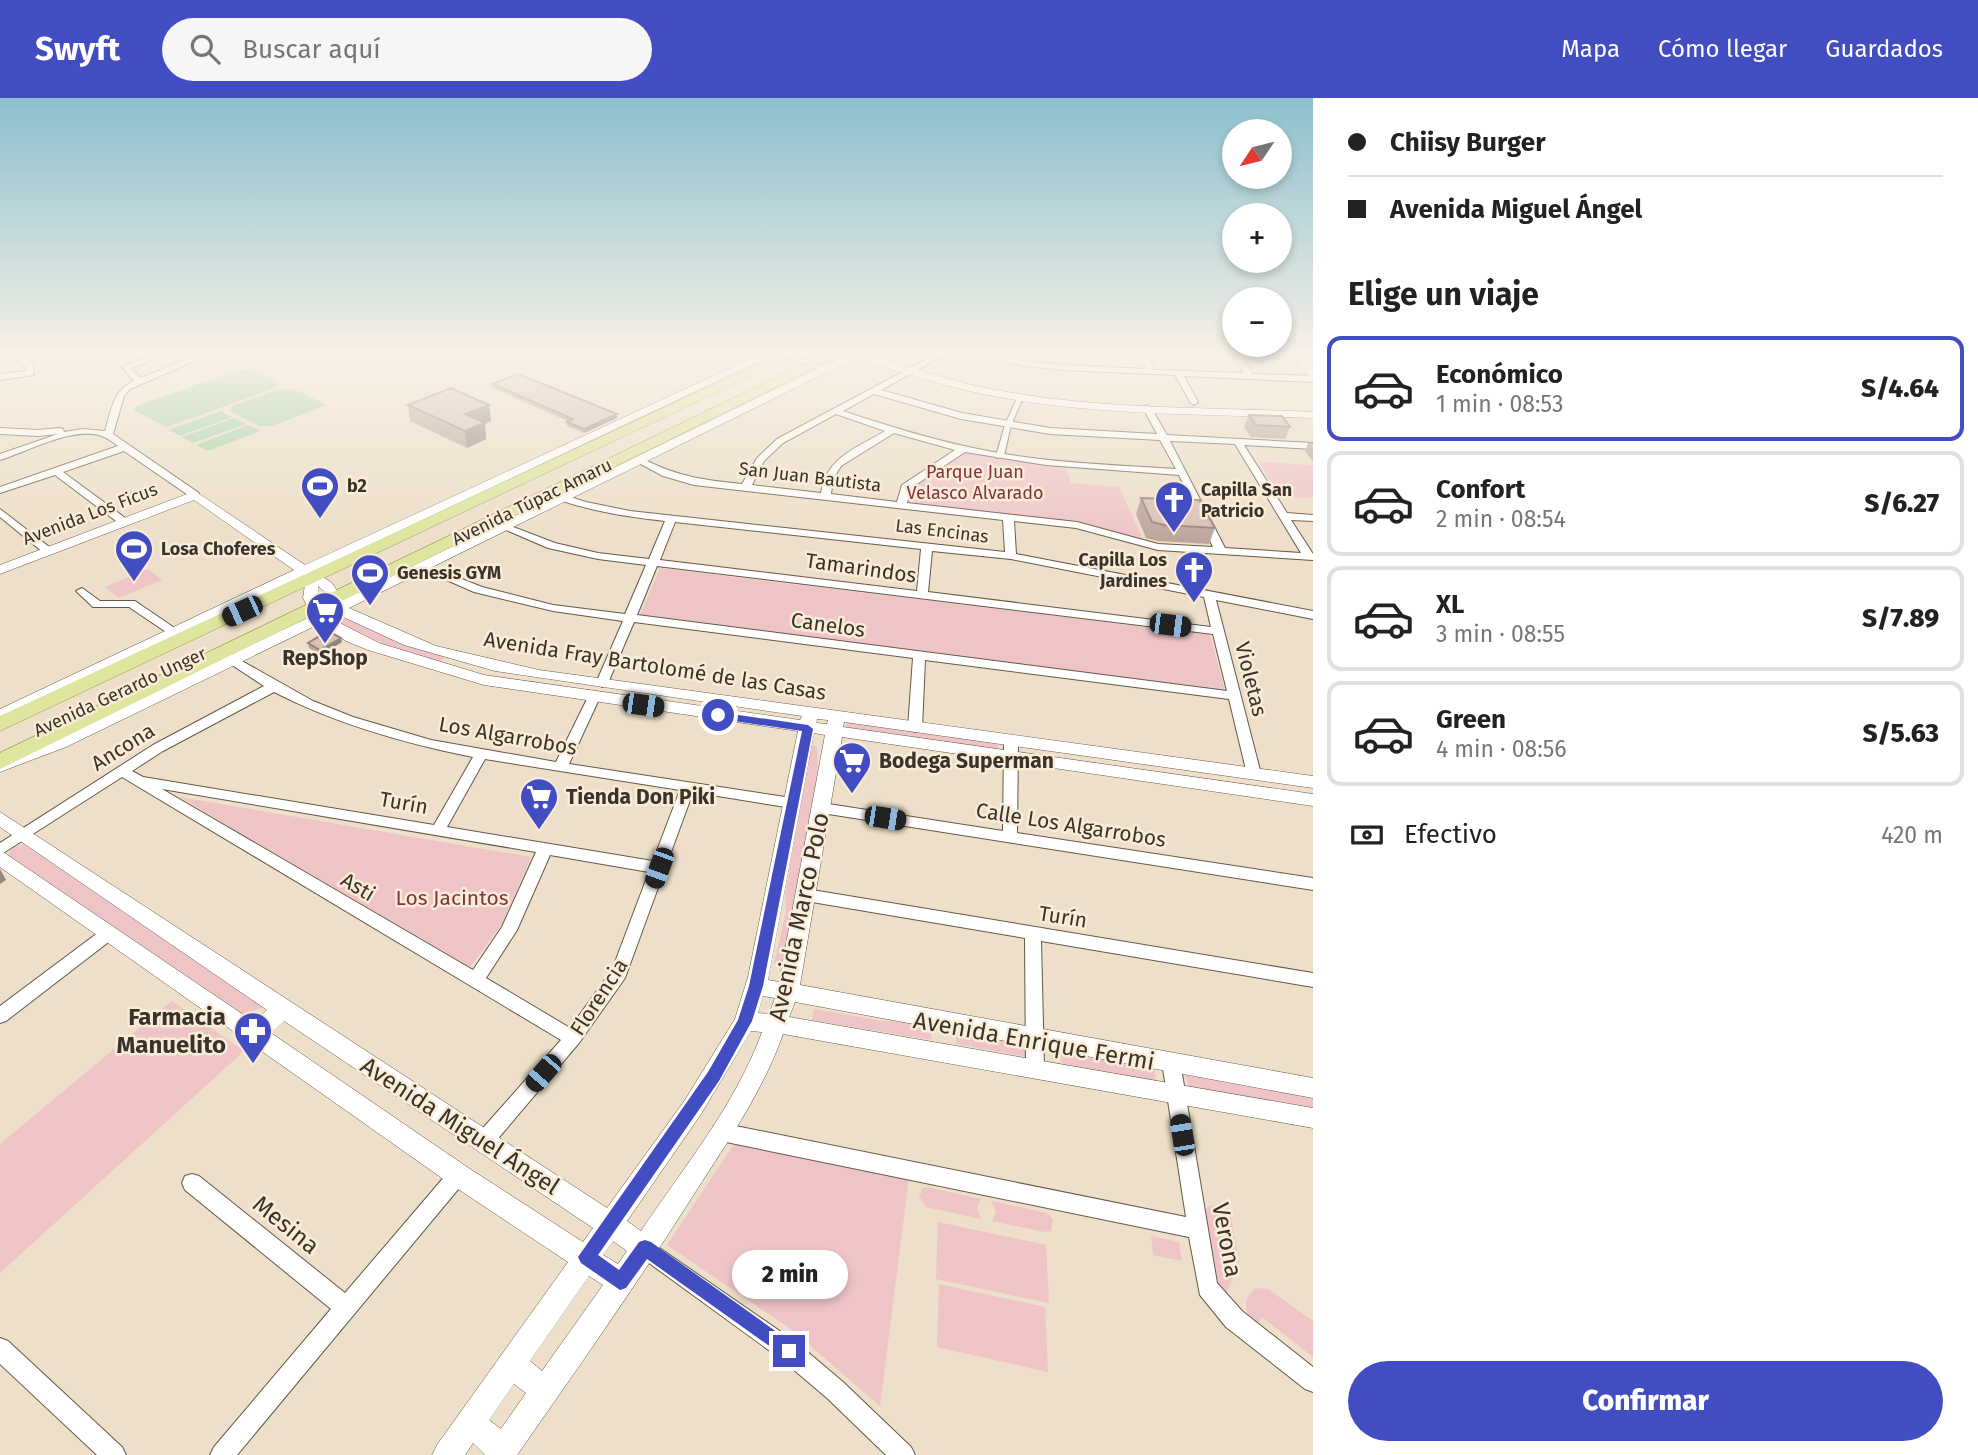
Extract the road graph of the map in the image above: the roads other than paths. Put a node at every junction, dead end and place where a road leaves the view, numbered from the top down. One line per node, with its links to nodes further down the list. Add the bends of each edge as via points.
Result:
1 (113, 416): 12 (street)
2 (645, 416): 40 (street, Avenida Gerardo Unger)
3 (649, 416): 29 (main road, Avenida Túpac Amaru)
4 (718, 416): 54 (main road, Avenida Túpac Amaru)
5 (725, 416): 22 (street)
6 (826, 416): 25 (street, via 771,447)
7 (851, 416): 13 (street)
8 (968, 416): 11 (street)
9 (1012, 416): 11 (street)
10 (1152, 416): 15 (street)
11 (1008, 425): 15 (street); 20 (street)
12 (109, 430): 14 (street); 18 (street); 21 (street, via 80,431)
13 (893, 430): 19 (street); 28 (street, via 836,464)
14 (0, 431)
15 (1166, 438): 16 (street); 24 (street)
16 (1238, 442): 17 (street); 33 (street)
17 (1313, 446)
18 (126, 447): 23 (street); 27 (street)
19 (963, 449): 20 (street); 31 (street, via 906,487)
20 (1000, 456): 24 (street)
21 (0, 457)
22 (640, 461): 25 (street, San Juan Bautista, via 685,480); 30 (street)
23 (55, 471): 26 (street); 38 (street)
24 (1183, 472): 44 (street)
25 (746, 487): 28 (street, San Juan Bautista)
26 (0, 490)
27 (195, 495): 38 (street, Avenida Los Ficus); 50 (street, Avenida Fray Bartolomé de las Casas)
28 (825, 496): 31 (street, San Juan Bautista)
29 (484, 497): 40 (main road); 50 (main road, Avenida Túpac Amaru)
30 (564, 498): 35 (street, Las Encinas, via 614,511); 41 (street)
31 (901, 505): 34 (street, San Juan Bautista)
32 (0, 512): 37 (street)
33 (1285, 516): 36 (street); 46 (street)
34 (1008, 517): 44 (street, San Juan Bautista, via 1077,525 1158,547); 45 (street)
35 (672, 518): 42 (street, Las Encinas); 47 (street)
36 (1313, 518)
37 (13, 522): 39 (street); 43 (street)
38 (124, 522): 43 (street, Avenida Los Ficus)
39 (0, 527)
40 (398, 527): 50 (street, Avenida Gerardo Unger)
41 (504, 527): 47 (street, Tamarindos, via 571,551); 48 (street)
42 (927, 546): 45 (street, Las Encinas); 53 (street)
43 (48, 551): 49 (street, Avenida Los Ficus)
44 (1221, 552): 46 (street, San Juan Bautista)
45 (1011, 556): 52 (street, Las Encinas)
46 (1311, 557)
47 (654, 562): 53 (street, Tamarindos); 57 (street)
48 (423, 567): 54 (street); 57 (street, Canelos, via 523,603)
49 (0, 570)
50 (308, 574): 54 (street, Avenida Fray Bartolomé de las Casas, via 332,591); 55 (street); 58 (street, Avenida Gerardo Unger); 69 (main road, Avenida Túpac Amaru)
51 (82, 591): 58 (street, via 97,605 134,604)
52 (1209, 594): 56 (street, Las Encinas); 59 (street, Violetas)
53 (922, 596): 59 (street, Tamarindos)
54 (338, 603): 55 (main road, Avenida Túpac Amaru); 61 (street, Avenida Fray Bartolomé de las Casas, via 400,638)
55 (318, 613): 62 (street, Avenida Gerardo Unger); 63 (street, Avenida Fray Bartolomé de las Casas, via 369,643); 74 (main road, Avenida Túpac Amaru)
56 (1313, 615)
57 (631, 620): 60 (street, Canelos); 65 (street)
58 (173, 631): 67 (street, Avenida Gerardo Unger)
59 (1218, 631): 66 (street, Violetas)
60 (919, 657): 66 (street, Canelos); 71 (street)
61 (461, 659): 63 (street); 65 (street, Avenida Fray Bartolomé de las Casas)
62 (233, 660): 64 (street, Los Algarrobos); 74 (street, Avenida Gerardo Unger, via 60,743)
63 (450, 671): 65 (street, Avenida Fray Bartolomé de las Casas, via 519,687)
64 (273, 687): 73 (street, Los Algarrobos, via 372,728); 76 (street, Ancona)
65 (598, 690): 68 (street, Avenida Fray Bartolomé de las Casas); 75 (street)
66 (1234, 696): 77 (street, Violetas)
67 (0, 715)
68 (808, 721): 70 (street, Avenida Fray Bartolomé de las Casas); 82 (street, Avenida Marco Polo)
69 (0, 724)
70 (835, 725): 71 (street, Avenida Fray Bartolomé de las Casas); 72 (street, Avenida Fray Bartolomé de las Casas); 83 (street, Avenida Marco Polo)
71 (915, 728): 72 (street, Avenida Fray Bartolomé de las Casas)
72 (1010, 748): 77 (street, Avenida Fray Bartolomé de las Casas); 81 (street, Avenida Fray Bartolomé de las Casas); 87 (street)
73 (481, 754): 75 (street, Los Algarrobos); 85 (street)
74 (0, 764)
75 (560, 767): 80 (street, Los Algarrobos)
76 (122, 771): 78 (street, Asti); 86 (street, Ancona)
77 (1254, 774): 79 (street, Avenida Fray Bartolomé de las Casas)
78 (142, 781): 85 (street, Turín); 97 (street, Asti)
79 (1313, 782)
80 (688, 787): 82 (street, Los Algarrobos); 91 (street, Florencia)
81 (1313, 800)
82 (792, 803): 98 (street, Avenida Marco Polo)
83 (822, 808): 87 (street, Calle Los Algarrobos); 93 (street, Avenida Marco Polo)
84 (0, 818): 86 (street, Avenida Miguel Ángel)
85 (438, 830): 88 (street, Turín)
86 (24, 835): 89 (street, Ancona); 100 (street, Avenida Miguel Ángel)
87 (1010, 837): 92 (street, Calle Los Algarrobos)
88 (545, 849): 91 (street, Turín); 97 (street, via 509,930)
89 (0, 850)
90 (0, 857): 94 (street, Avenida Miguel Ángel)
91 (659, 868): 106 (street, Florencia, via 619,973)
92 (1313, 884)
93 (807, 895): 95 (street, Turín); 99 (street, Avenida Marco Polo)
94 (109, 933): 101 (street); 104 (street, Avenida Miguel Ángel)
95 (1033, 933): 96 (street, Turín); 105 (street)
96 (1313, 979)
97 (475, 980): 106 (street, Asti)
98 (756, 986): 99 (street, Avenida Enrique Fermi); 102 (street, Avenida Marco Polo)
99 (788, 991): 103 (street, Avenida Marco Polo); 105 (street, Avenida Enrique Fermi)
100 (282, 1009): 104 (street); 113 (street, Avenida Miguel Ángel)
101 (0, 1016)
102 (745, 1021): 103 (street, Avenida Enrique Fermi); 116 (street, Avenida Marco Polo, via 713,1076)
103 (778, 1024): 108 (street, Avenida Enrique Fermi); 112 (street, Avenida Marco Polo, via 751,1084)
104 (255, 1035): 114 (street, Avenida Miguel Ángel)
105 (1034, 1036): 107 (street, Avenida Enrique Fermi); 108 (street)
106 (573, 1038): 113 (street, Florencia)
107 (1171, 1062): 109 (street, Avenida Enrique Fermi); 110 (street, Verona)
108 (1035, 1067): 110 (street, Avenida Enrique Fermi)
109 (1313, 1088)
110 (1176, 1093): 111 (street, Avenida Enrique Fermi); 117 (street, Verona)
111 (1313, 1118)
112 (722, 1132): 117 (street); 118 (street, Avenida Marco Polo)
113 (483, 1142): 116 (street, Avenida Miguel Ángel)
114 (458, 1175): 119 (street, Avenida Miguel Ángel); 121 (street)
115 (192, 1183): 121 (street, Mesina)
116 (610, 1224): 118 (street, Avenida Miguel Ángel); 119 (street, Avenida Marco Polo)
117 (1196, 1229): 124 (street, Verona, via 1205,1281 1212,1295 1234,1319)
118 (645, 1248): 120 (street, Avenida Marco Polo); 131 (street, Avenida Miguel Ángel, via 789,1351)
119 (587, 1257): 120 (street, Avenida Miguel Ángel); 123 (street, Avenida Marco Polo)
120 (620, 1282): 125 (street, Avenida Marco Polo)
121 (346, 1307): 129 (street)
122 (0, 1349): 128 (street)
123 (511, 1365): 125 (street); 126 (street, Avenida Marco Polo)
124 (1313, 1381)
125 (544, 1389): 127 (street, Avenida Marco Polo)
126 (470, 1423): 127 (street); 130 (street, Avenida Marco Polo)
127 (502, 1452)
128 (114, 1455)
129 (222, 1455)
130 (447, 1455)
131 (903, 1455)

